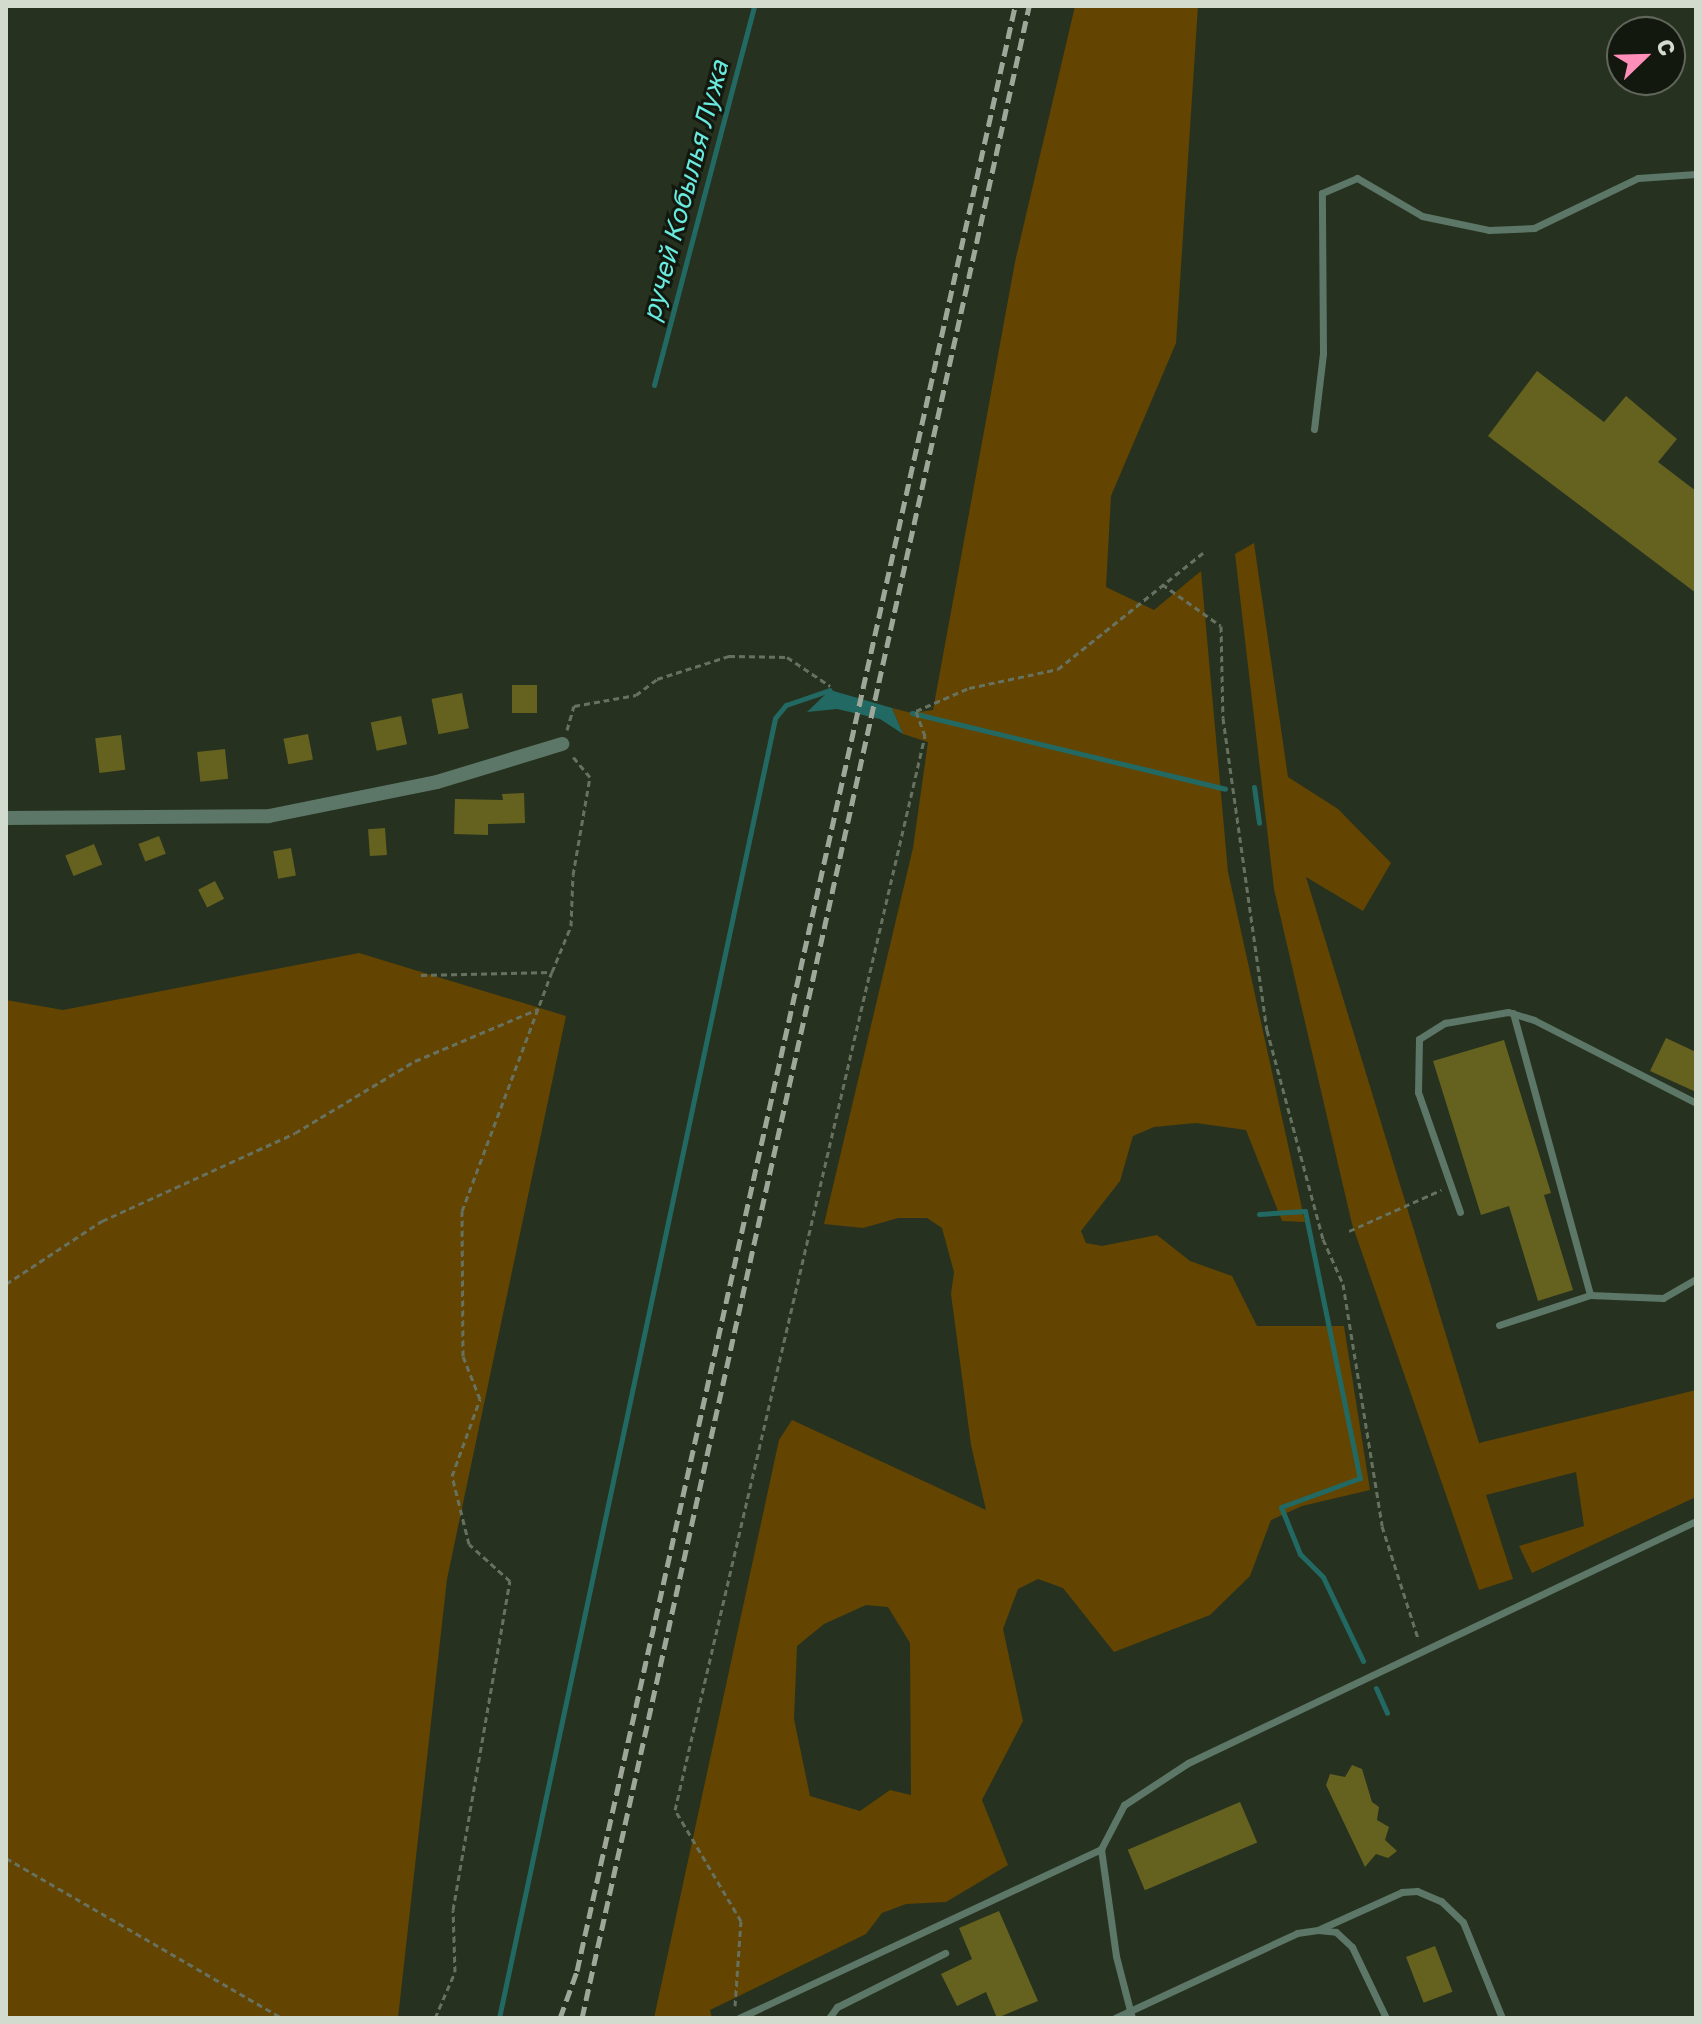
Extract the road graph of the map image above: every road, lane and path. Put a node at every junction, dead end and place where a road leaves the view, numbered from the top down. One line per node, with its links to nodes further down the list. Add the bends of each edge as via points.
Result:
1 (1696, 174): 2 (lane, via 1638,178 1534,228 1489,230 1422,216 1357,178 1322,193 1323,354)
2 (1314, 429)
3 (1203, 553): 4 (path)
4 (1162, 584): 21 (path, via 1221,626 1223,718 1267,1030 1323,1239 1343,1284 1382,1526); 29 (path, via 1058,669 969,688 916,711 925,736 675,1810 741,1921)
5 (830, 686): 6 (path, via 787,657 729,656 657,679 636,695 574,706)
6 (562, 744): 7 (street, via 437,782 269,816); 8 (path, via 590,777 573,875 571,926)
7 (6, 818)
8 (552, 972): 9 (path); 10 (path)
9 (421, 975)
10 (540, 1008): 17 (path, via 415,1061 295,1133 102,1221); 28 (path, via 462,1211 463,1356 480,1399 452,1476 469,1544 510,1581 453,1910 455,1972)
11 (1513, 1013): 12 (lane); 13 (lane, via 1445,1023 1419,1039 1418,1092); 18 (lane)
12 (1696, 1103)
13 (1450, 1185): 14 (lane); 15 (path)
14 (1460, 1212)
15 (1349, 1231)
16 (1696, 1279): 18 (lane, via 1663,1298)
17 (6, 1284)
18 (1590, 1295): 19 (lane)
19 (1499, 1325)
20 (1696, 1521): 21 (lane)
21 (1422, 1649): 22 (lane, via 1188,1763 1124,1805)
22 (1101, 1849): 26 (lane); 29 (lane)
23 (6, 1858): 27 (path)
24 (1318, 1930): 26 (lane, via 1297,1933); 32 (lane, via 1336,1932 1352,1947); 33 (lane, via 1402,1892 1417,1891 1441,1901 1463,1922)
25 (945, 1953): 30 (lane, via 837,2007)
26 (1131, 2015): 31 (lane)
27 (282, 2018)
28 (435, 2018)
29 (737, 2018)
30 (829, 2018)
31 (1115, 2018)
32 (1386, 2018)
33 (1502, 2018)

